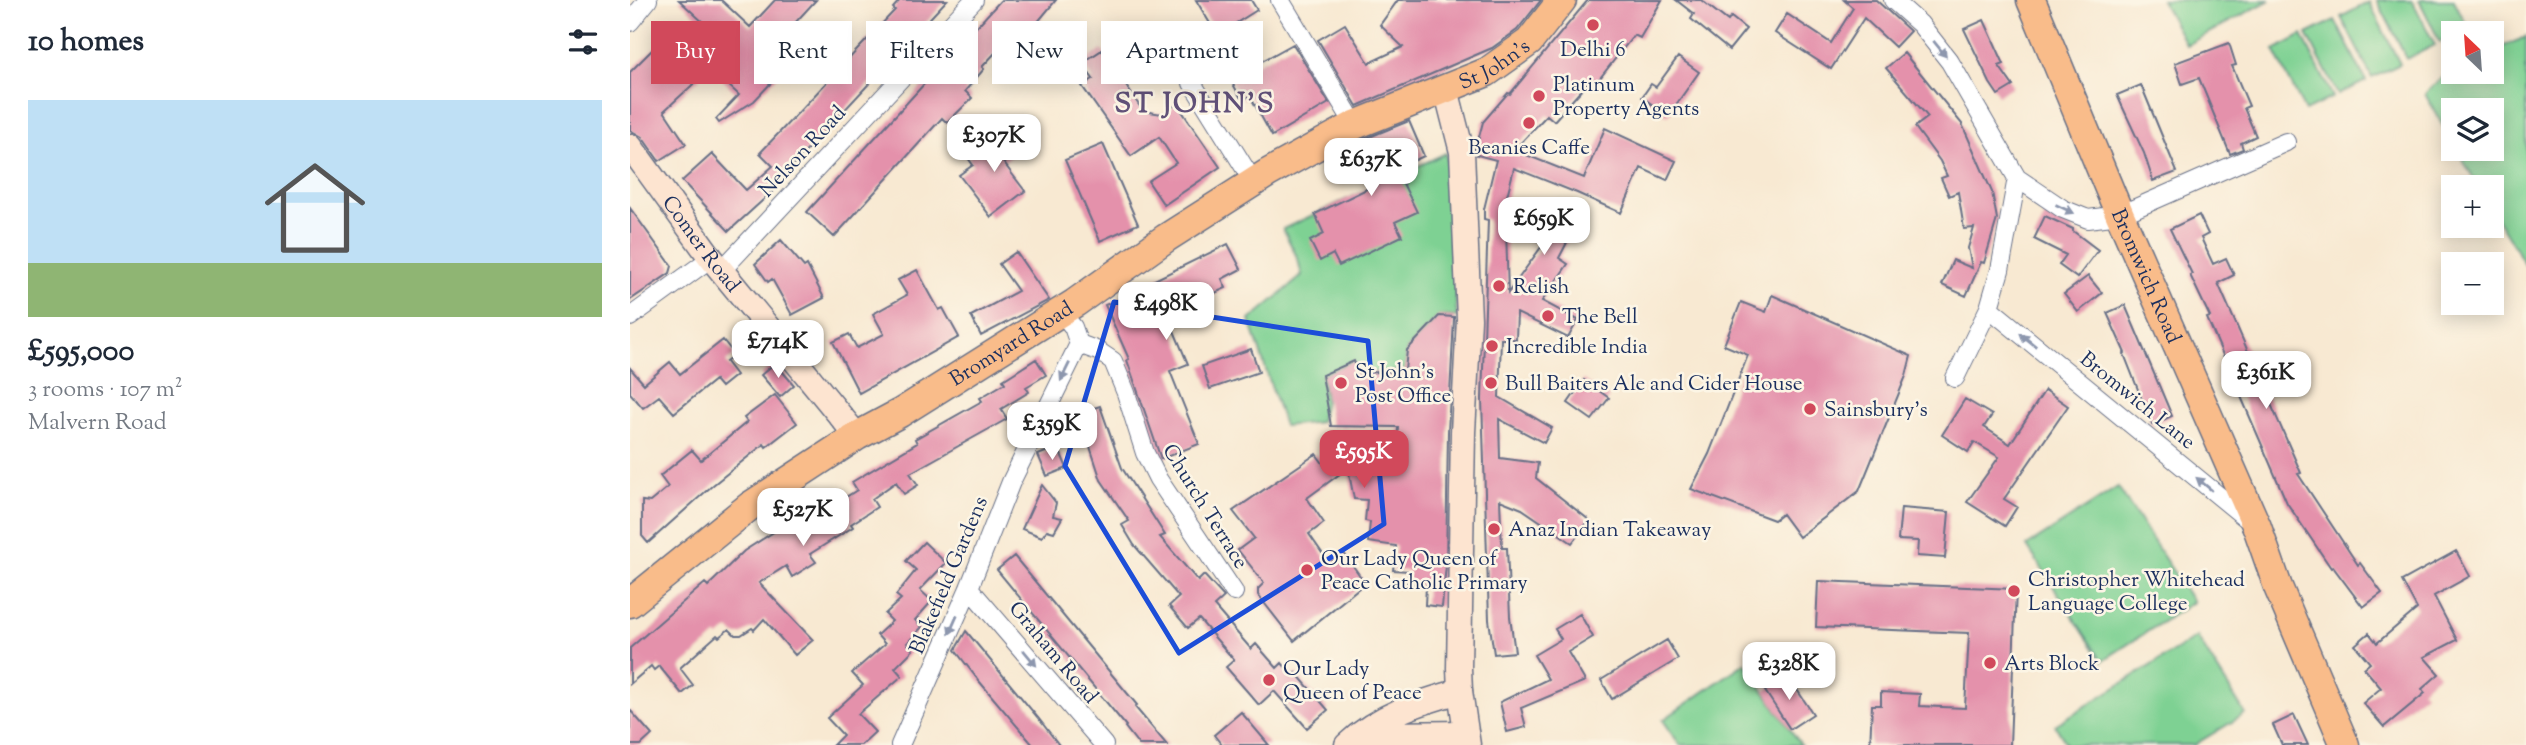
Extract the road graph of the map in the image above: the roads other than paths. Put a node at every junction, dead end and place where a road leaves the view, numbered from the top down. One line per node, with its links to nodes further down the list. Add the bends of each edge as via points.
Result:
1 (648, 0): 7 (street)
2 (974, 0): 16 (street, Nelson Road)
3 (1280, 0): 10 (street)
4 (1562, 0): 9 (main road, St John's, via 1530,42 1487,72)
5 (1893, 0): 13 (street, one-way to 13, via 1920,24 1950,62)
6 (2031, 0): 15 (main road, Bromwich Road)
7 (630, 22)
8 (1193, 84): 14 (street)
9 (1446, 89): 10 (main road, Bromyard Road); 27 (main road, via 1462,152 1469,319)
10 (1355, 125): 14 (main road, Bromyard Road)
11 (2286, 142): 15 (street)
12 (630, 146): 16 (main road, Comer Road)
13 (2017, 178): 15 (street, one-way to 15, via 2063,209 2088,219); 17 (street)
14 (1254, 183): 18 (main road, Bromyard Road)
15 (2120, 215): 23 (main road, Bromwich Road)
16 (716, 265): 19 (street, Nelson Road); 22 (main road, Comer Road)
17 (1989, 308): 21 (street); 23 (street, Bromwich Lane, one-way to 17)
18 (1061, 312): 20 (street); 22 (main road, Bromyard Road)
19 (630, 317)
20 (1079, 344): 24 (street, Blakefield Gardens, one-way to 24, via 1011,482); 25 (street, Church Terrace, via 1113,361 1144,453)
21 (1955, 378)
22 (857, 436): 26 (main road, Bromyard Road, via 750,506)
23 (2257, 527): 33 (main road, Bromwich Road)
24 (969, 588): 29 (street, Blakefield Gardens, one-way to 29); 30 (street, Graham Road, one-way to 30)
25 (1234, 592)
26 (630, 603)
27 (1460, 691): 28 (main road); 31 (main road, via 1410,705 1364,729)
28 (1467, 739): 32 (main road, via 1387,734)
29 (900, 745)
30 (1104, 745)
31 (1347, 745)
32 (1357, 745)
33 (2345, 745)

